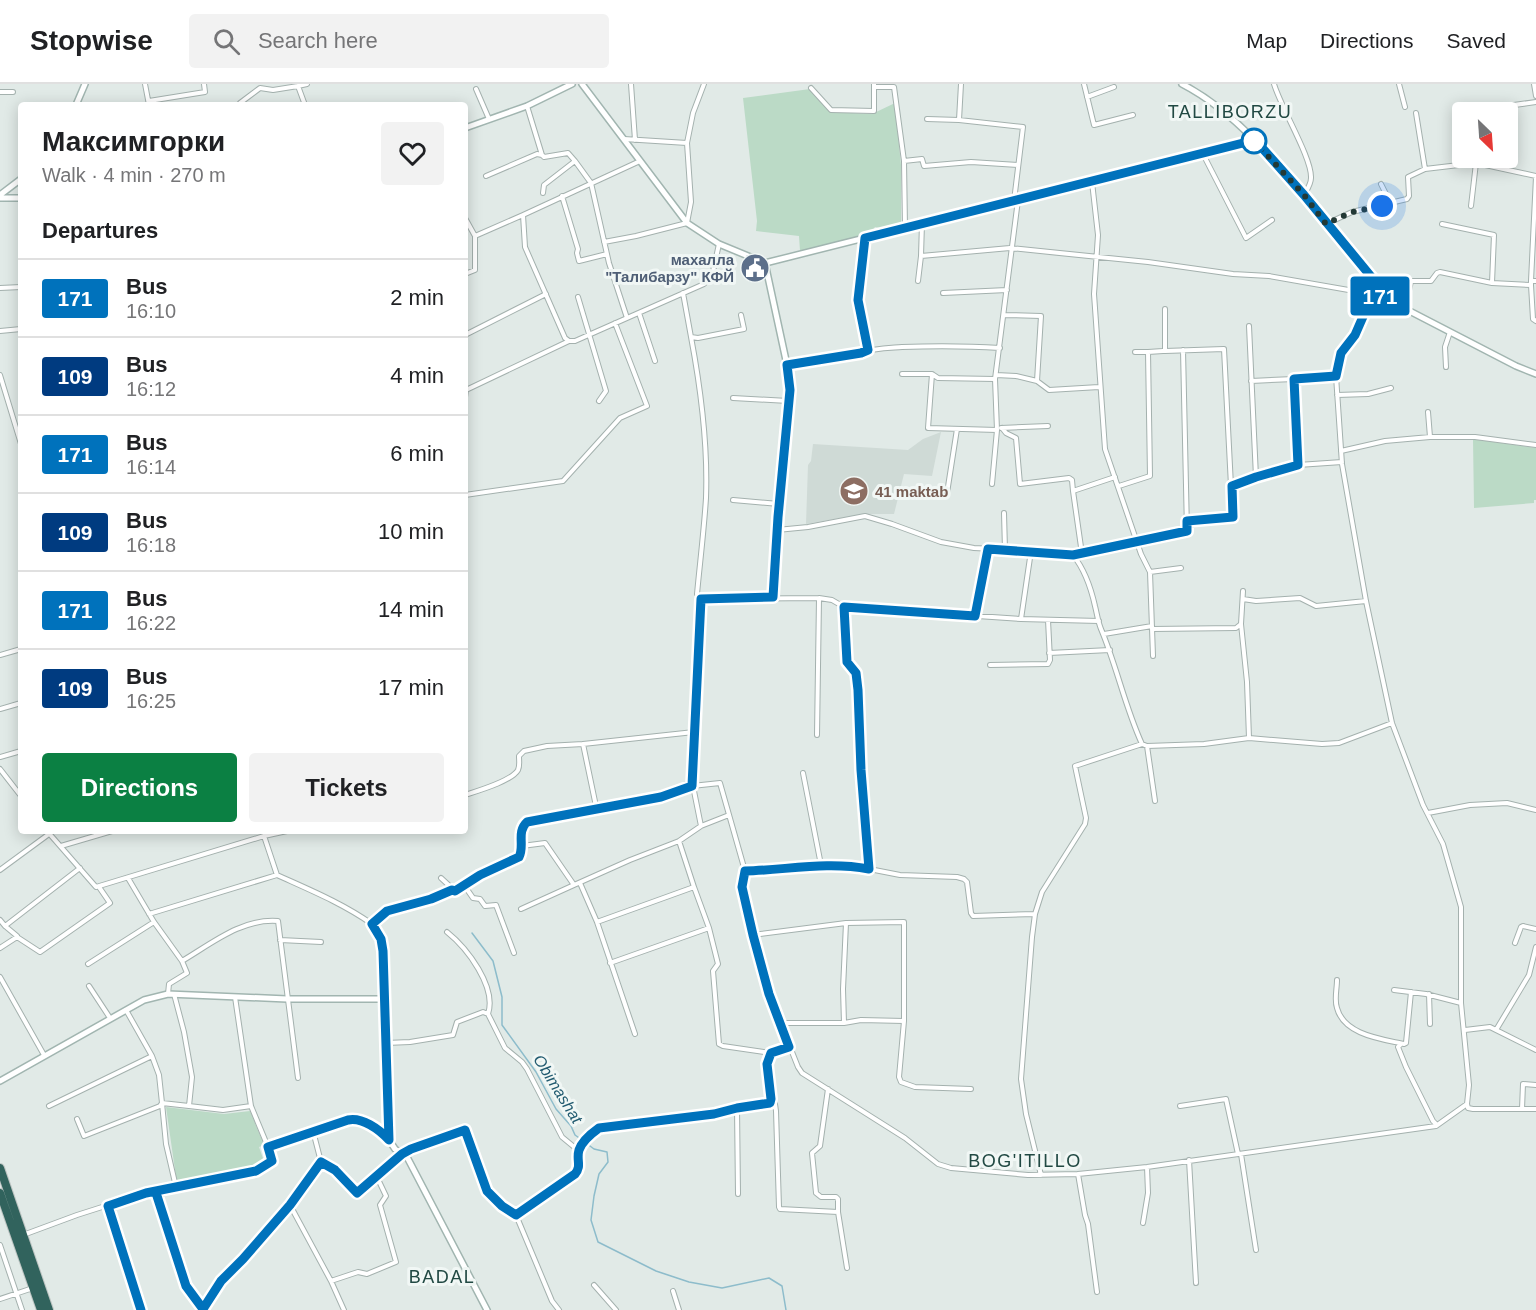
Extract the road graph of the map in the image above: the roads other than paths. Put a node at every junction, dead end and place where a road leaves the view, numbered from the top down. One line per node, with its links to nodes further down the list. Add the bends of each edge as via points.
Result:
1 (85, 84): 25 (street)
2 (145, 84): 26 (street)
3 (204, 84): 27 (street, via 205,92)
4 (307, 84): 16 (street)
5 (572, 84): 32 (street)
6 (582, 84): 40 (street)
7 (631, 84): 41 (street)
8 (704, 84): 43 (street)
9 (961, 84): 38 (street)
10 (1084, 84): 24 (street)
11 (1182, 84): 42 (street)
12 (1274, 84): 61 (street, via 1308,161 1311,176)
13 (1399, 84): 33 (street)
14 (1534, 84): 23 (street)
15 (258, 86): 16 (street, via 273,90); 28 (street)
16 (298, 86): 29 (street)
17 (874, 86): 19 (street, via 874,111 831,110); 48 (street, via 894,87)
18 (1114, 87): 24 (street)
19 (811, 88)
20 (476, 89): 37 (street)
21 (0, 92): 22 (street)
22 (13, 92)
23 (1536, 96)
24 (1087, 97): 35 (street, via 1094,125)
25 (77, 102)
26 (149, 102)
27 (154, 102)
28 (241, 102)
29 (304, 102)
30 (1536, 102): 31 (street)
31 (1518, 105)
32 (527, 106): 37 (street); 45 (street)
33 (1405, 107)
34 (1416, 112): 53 (street)
35 (1133, 115)
36 (927, 119): 38 (street)
37 (490, 120): 39 (street)
38 (959, 120): 49 (street, via 1023,127)
39 (468, 127)
40 (624, 139): 41 (street); 47 (street)
41 (635, 140): 43 (street)
42 (1255, 140): 44 (street); 61 (street)
43 (687, 143): 71 (street, via 691,202)
44 (1203, 154): 57 (street); 69 (street, via 1246,238)
45 (542, 155): 46 (street, via 568,153); 54 (street)
46 (574, 161): 58 (street); 60 (street, via 544,184)
47 (640, 161): 58 (street); 71 (street)
48 (904, 161): 49 (street, via 922,159 924,166 971,162); 75 (street)
49 (1018, 165): 65 (street)
50 (1452, 166): 53 (street)
51 (1475, 168): 67 (street)
52 (1497, 168): 55 (street)
53 (1425, 169): 66 (street, via 1408,177 1408,198)
54 (486, 176)
55 (1536, 177): 87 (street)
56 (18, 182): 63 (street)
57 (1092, 182): 65 (street); 83 (street, via 1098,235)
58 (591, 183): 62 (street); 78 (street)
59 (1381, 184): 66 (street)
60 (543, 193)
61 (1304, 195): 73 (street)
62 (562, 196): 68 (street); 81 (street, via 579,249 579,261)
63 (0, 197): 64 (street)
64 (18, 198)
65 (1016, 200): 72 (street); 80 (street)
66 (1391, 204): 73 (street, via 1352,212)
67 (1471, 206)
68 (523, 215): 76 (street); 94 (street, via 524,242)
69 (1272, 220)
70 (468, 223): 76 (street)
71 (687, 223): 78 (street); 79 (street)
72 (922, 223): 75 (street); 82 (street)
73 (1326, 224): 96 (street)
74 (1442, 224): 88 (street, via 1494,235)
75 (905, 228): 77 (street)
76 (475, 236): 85 (street, via 475,270)
77 (865, 238): 84 (street); 115 (street, via 858,300)
78 (604, 242): 81 (street)
79 (719, 244): 84 (street); 92 (street, via 709,280)
80 (1010, 248): 82 (street); 83 (street); 91 (street)
81 (607, 254): 103 (street)
82 (921, 256): 86 (street)
83 (1096, 256): 95 (street, via 1269,276); 132 (street)
84 (765, 263): 121 (street)
85 (468, 273)
86 (918, 281)
87 (1533, 282): 88 (street); 104 (street)
88 (1492, 283): 99 (street, via 1440,272 1431,281 1411,281)
89 (18, 287): 90 (street)
90 (0, 288)
91 (1007, 290): 93 (street); 102 (street)
92 (682, 293): 100 (street); 112 (street)
93 (943, 293)
94 (546, 294): 110 (street); 113 (street)
95 (1372, 296): 96 (street); 127 (street, via 1355,335 1341,353)
96 (1387, 296): 99 (street)
97 (578, 297): 111 (street)
98 (1165, 309): 116 (street, via 1165,351)
99 (1406, 309): 109 (street)
100 (639, 313): 103 (street); 120 (street)
101 (741, 315): 112 (street, via 744,329)
102 (1005, 315): 114 (street); 130 (street, via 1041,316)
103 (627, 318): 105 (street)
104 (1536, 321)
105 (615, 323): 111 (street); 156 (street, via 647,406 620,418 563,481)
106 (1249, 326): 131 (street)
107 (18, 329): 108 (street)
108 (0, 331)
109 (1450, 332): 122 (street, via 1445,347); 125 (street)
110 (468, 333)
111 (590, 334): 113 (street); 137 (street, via 606,391)
112 (691, 337): 173 (street, via 705,446 706,498 697,594)
113 (569, 341): 134 (street)
114 (1000, 348): 115 (street, via 945,345); 128 (street)
115 (868, 350): 121 (street)
116 (1183, 350): 153 (street, via 1224,349); 160 (street)
117 (1163, 351): 119 (street)
118 (1135, 352): 119 (street)
119 (1148, 352): 152 (street, via 1150,476)
120 (655, 361)
121 (787, 365): 138 (street)
122 (1446, 367)
123 (902, 374): 124 (street)
124 (932, 374): 128 (street, via 938,378); 141 (street, via 928,428)
125 (1536, 374)
126 (0, 375): 143 (street)
127 (1336, 376): 129 (street); 135 (street)
128 (996, 377): 130 (street); 142 (street)
129 (1294, 379): 131 (street); 148 (street)
130 (1037, 381): 132 (street, via 1049,390)
131 (1251, 381): 150 (street)
132 (1099, 387): 149 (street, via 1105,449)
133 (1392, 388): 135 (street)
134 (468, 389)
135 (1338, 395): 146 (street)
136 (733, 398): 138 (street)
137 (599, 401)
138 (788, 401): 158 (street)
139 (1428, 412): 144 (street)
140 (1048, 426): 142 (street)
141 (957, 429): 142 (street); 155 (street)
142 (998, 429): 151 (street); 154 (street, via 1016,438 1020,484 1069,478)
143 (18, 434)
144 (1430, 437): 145 (street, via 1475,436); 146 (street, via 1385,441)
145 (1536, 445)
146 (1341, 451): 147 (street)
147 (1342, 462): 148 (street); 175 (street)
148 (1298, 465): 150 (street)
149 (1115, 477): 152 (street); 154 (street)
150 (1256, 477): 153 (street)
151 (992, 484)
152 (1119, 486): 162 (street)
153 (1232, 486): 160 (street, via 1233,517)
154 (1073, 491): 166 (street)
155 (947, 492)
156 (468, 495)
157 (733, 500): 158 (street)
158 (779, 504): 161 (street)
159 (1004, 513): 164 (street)
160 (1187, 521): 162 (street, via 1187,531)
161 (777, 530): 163 (street, via 865,516 941,542); 171 (street)
162 (1137, 541): 166 (street); 169 (street)
163 (988, 549): 164 (street); 177 (street)
164 (1005, 550): 165 (street)
165 (1031, 551): 167 (street); 178 (street)
166 (1082, 554): 167 (street)
167 (1073, 555): 180 (street, via 1081,565)
168 (1181, 568): 169 (street)
169 (1150, 572): 182 (street)
170 (1243, 591): 174 (street)
171 (773, 597): 172 (street); 173 (street)
172 (819, 598): 176 (street); 194 (street)
173 (701, 599): 193 (street)
174 (1243, 599): 175 (street, via 1300,597 1316,606); 181 (street)
175 (1366, 601): 192 (street)
176 (844, 607): 177 (street); 221 (street, via 847,662 856,673 858,690)
177 (975, 616): 178 (street)
178 (1021, 619): 179 (street)
179 (1048, 620): 180 (street); 186 (street)
180 (1099, 621): 183 (street)
181 (1241, 624): 182 (street, via 1228,630); 195 (street)
182 (1152, 628): 183 (street); 188 (street)
183 (1104, 634): 185 (street)
184 (18, 650): 187 (street)
185 (1110, 650): 186 (street); 197 (street, via 1129,716)
186 (1049, 653): 189 (street, via 1048,664)
187 (0, 655)
188 (1153, 656)
189 (990, 665)
190 (18, 704): 191 (street)
191 (0, 709)
192 (1392, 723): 195 (street, via 1339,743); 208 (street)
193 (694, 732): 196 (street); 202 (street)
194 (817, 735)
195 (1249, 738): 197 (street)
196 (583, 744): 204 (street, via 524,751 516,773); 207 (street)
197 (1144, 745): 205 (street); 235 (street, via 1075,766 1085,824 1042,892)
198 (18, 752): 199 (street)
199 (0, 757)
200 (0, 769): 203 (street)
201 (803, 773): 219 (street)
202 (692, 786): 207 (street); 209 (street, via 720,783); 210 (street)
203 (18, 792)
204 (468, 794)
205 (1155, 801)
206 (1536, 810): 208 (street, via 1507,803)
207 (597, 811): 218 (street, via 527,822 521,830)
208 (1427, 813): 266 (street, via 1443,844 1461,907)
209 (729, 815): 210 (street); 223 (street)
210 (701, 826): 216 (street)
211 (45, 834): 222 (street)
212 (50, 834): 217 (street)
213 (102, 834): 217 (street)
214 (273, 834): 215 (street)
215 (264, 836): 224 (street); 225 (street)
216 (678, 841): 227 (street); 231 (street)
217 (61, 846): 220 (street)
218 (522, 846): 228 (street, via 519,857); 229 (street, via 545,843)
219 (821, 865): 221 (street); 223 (street)
220 (80, 868): 230 (street); 241 (street)
221 (869, 869): 235 (street, via 964,879 973,916)
222 (0, 870)
223 (745, 871): 245 (street, via 742,887)
224 (277, 875): 234 (street); 240 (street, via 349,908)
225 (128, 878): 230 (street); 234 (street)
226 (441, 878): 232 (street)
227 (580, 883): 229 (street); 238 (street)
228 (464, 885): 232 (street); 252 (street, via 484,906 496,904)
229 (574, 885): 233 (street)
230 (99, 887): 246 (street, via 110,903 40,952)
231 (694, 887): 238 (street); 242 (street)
232 (452, 890): 240 (street, via 387,911)
233 (520, 909)
234 (149, 914): 237 (street)
235 (1035, 914): 313 (street, via 1021,1078)
236 (0, 920): 241 (street)
237 (154, 922): 253 (street); 255 (street)
238 (597, 922): 254 (street)
239 (846, 923): 245 (street); 270 (street, via 904,922); 272 (street)
240 (372, 924): 265 (street, via 381,939)
241 (5, 926): 246 (street)
242 (709, 928): 254 (street); 281 (street, via 718,964 713,971 719,1044)
243 (1536, 929): 249 (street, via 1521,927)
244 (447, 932): 268 (street, via 470,955 479,972 490,1007)
245 (753, 935): 271 (street)
246 (17, 937): 251 (street)
247 (280, 940): 248 (street); 253 (street, via 278,921 258,921 232,931); 264 (street)
248 (321, 942)
249 (1515, 943)
250 (1536, 947): 275 (street, via 1528,975)
251 (0, 948)
252 (514, 952)
253 (182, 961): 261 (street, via 187,973 169,984)
254 (610, 963): 276 (street)
255 (88, 964)
256 (0, 977): 282 (street)
257 (1336, 980): 278 (street, via 1336,1009 1348,1024 1362,1034)
258 (89, 986): 269 (street)
259 (1394, 990): 260 (street)
260 (1411, 992): 262 (street); 278 (street, via 1406,1043)
261 (171, 994): 263 (street); 267 (street, via 150,998); 293 (street, via 184,1032 192,1077)
262 (1429, 994): 266 (street); 273 (street)
263 (235, 997): 264 (street); 294 (street)
264 (288, 999): 265 (street); 284 (street)
265 (385, 999): 277 (street)
266 (1461, 1003): 274 (street)
267 (125, 1010): 269 (street); 283 (street)
268 (488, 1014): 277 (street, via 483,1012 457,1022 453,1035); 304 (street, via 505,1048 527,1069 562,1137)
269 (110, 1018): 282 (street)
270 (904, 1020): 272 (street); 288 (street, via 901,1082 915,1087)
271 (780, 1023): 272 (street); 279 (street)
272 (844, 1023)
273 (1430, 1024)
274 (1465, 1030): 275 (street); 291 (street)
275 (1496, 1030): 280 (street)
276 (635, 1034)
277 (386, 1043): 302 (street)
278 (1401, 1044): 300 (street, via 1398,1047 1406,1067)
279 (789, 1047): 281 (street); 287 (street, via 802,1073)
280 (1536, 1050)
281 (771, 1053): 290 (street, via 767,1064)
282 (44, 1055): 285 (street)
283 (152, 1056): 289 (street); 292 (street)
284 (298, 1078)
285 (0, 1081)
286 (1536, 1085): 297 (street, via 1523,1084)
287 (828, 1089): 313 (street, via 938,1164); 321 (street, via 820,1146 812,1153 812,1162 816,1193 836,1197)
288 (971, 1089)
289 (162, 1103): 293 (street); 299 (street, via 84,1136); 314 (street)
290 (770, 1103): 296 (street); 321 (street, via 775,1104 776,1111 779,1208)
291 (1467, 1104): 297 (street, via 1473,1109); 300 (street)
292 (49, 1106)
293 (189, 1106): 294 (street, via 223,1110)
294 (251, 1106): 303 (street)
295 (1180, 1106): 306 (street, via 1226,1099)
296 (737, 1108): 304 (street, via 599,1128); 317 (street)
297 (1522, 1109): 298 (street)
298 (1536, 1109)
299 (77, 1119)
300 (1437, 1125): 306 (street)
301 (313, 1131): 302 (street, via 359,1119); 303 (street); 308 (street)
302 (389, 1140): 305 (street)
303 (268, 1147): 314 (street, via 272,1161 256,1171)
304 (579, 1151): 322 (street, via 580,1166 575,1174)
305 (402, 1154): 312 (street); 322 (street, via 465,1130 487,1191); 343 (street)
306 (1239, 1154): 307 (street); 327 (street)
307 (1189, 1160): 309 (street); 330 (street)
308 (321, 1162): 312 (street, via 335,1170 355,1193); 319 (street)
309 (1147, 1167): 311 (street); 324 (street)
310 (0, 1168): 318 (highway)
311 (1078, 1173): 313 (street); 334 (street)
312 (376, 1175): 329 (street, via 386,1196 380,1205 396,1262 367,1274 358,1272)
313 (1041, 1175)
314 (176, 1187): 315 (street)
315 (157, 1191): 320 (street); 341 (street, via 186,1286)
316 (0, 1192): 318 (highway)
317 (738, 1194)
318 (7, 1201): 323 (highway); 325 (highway)
319 (290, 1205): 329 (street); 341 (street, via 225,1277)
320 (108, 1206): 325 (street); 340 (street)
321 (838, 1212): 328 (street)
322 (516, 1215): 344 (street)
323 (4, 1216): 332 (highway)
324 (1143, 1223)
325 (23, 1235): 339 (highway)
326 (0, 1245): 335 (street)
327 (1256, 1250)
328 (847, 1268)
329 (332, 1281): 342 (street)
330 (1196, 1283)
331 (594, 1286): 345 (street)
332 (33, 1287): 335 (street); 338 (highway)
333 (673, 1291): 346 (street)
334 (1097, 1292)
335 (16, 1293): 336 (street); 337 (street)
336 (0, 1299)
337 (22, 1310)
338 (41, 1310)
339 (49, 1310)
340 (141, 1310)
341 (203, 1310)
342 (344, 1310)
343 (487, 1310)
344 (559, 1310)
345 (616, 1310)
346 (679, 1310)

